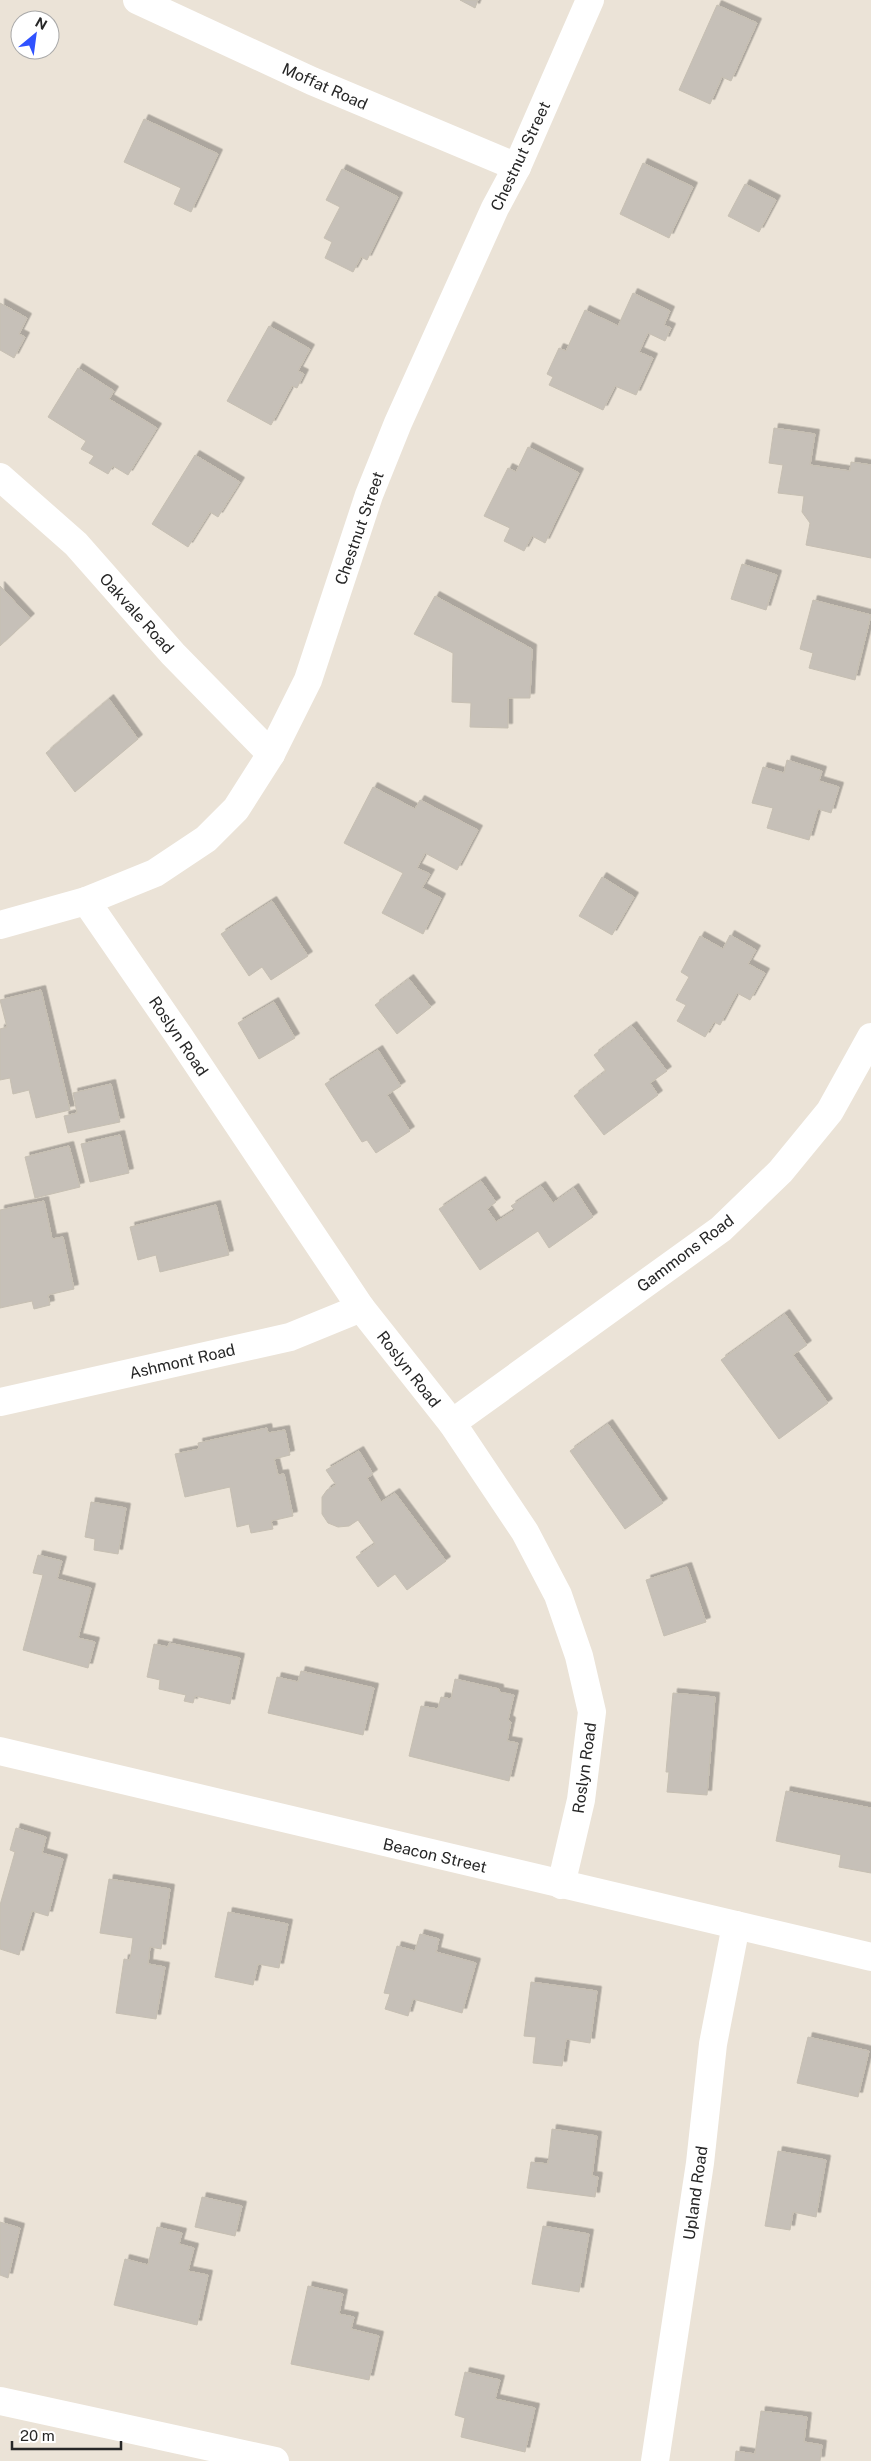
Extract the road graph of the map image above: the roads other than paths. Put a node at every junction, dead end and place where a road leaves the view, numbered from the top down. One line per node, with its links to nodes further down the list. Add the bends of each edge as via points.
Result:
1 (137, 0): 3 (street, Moffat Road, via 312,81)
2 (590, 0): 3 (street, Chestnut Street)
3 (517, 167): 5 (street, Chestnut Street, via 495,208 398,423 369,495 308,680)
4 (0, 477): 5 (street, Oakvale Road, via 76,544 173,654)
5 (271, 754): 6 (street, Chestnut Street, via 236,809 206,839 155,873)
6 (86, 901): 7 (street, Chestnut Street); 9 (street, Roslyn Road)
7 (0, 925)
8 (871, 1037): 11 (street, Gammons Road, via 830,1111 780,1172 721,1228)
9 (361, 1308): 10 (street, Ashmont Road, via 290,1337); 11 (street, Roslyn Road)
10 (0, 1402)
11 (452, 1423): 13 (street, Roslyn Road, via 525,1532 558,1596 579,1656 592,1712 581,1800)
12 (0, 1751): 13 (street, Beacon Street)
13 (561, 1885): 14 (street, Beacon Street)
14 (736, 1925): 15 (street, Beacon Street); 18 (street, Upland Road, via 713,2044 700,2164)
15 (871, 1957)
16 (0, 2401): 17 (street)
17 (275, 2461)
18 (655, 2461)

